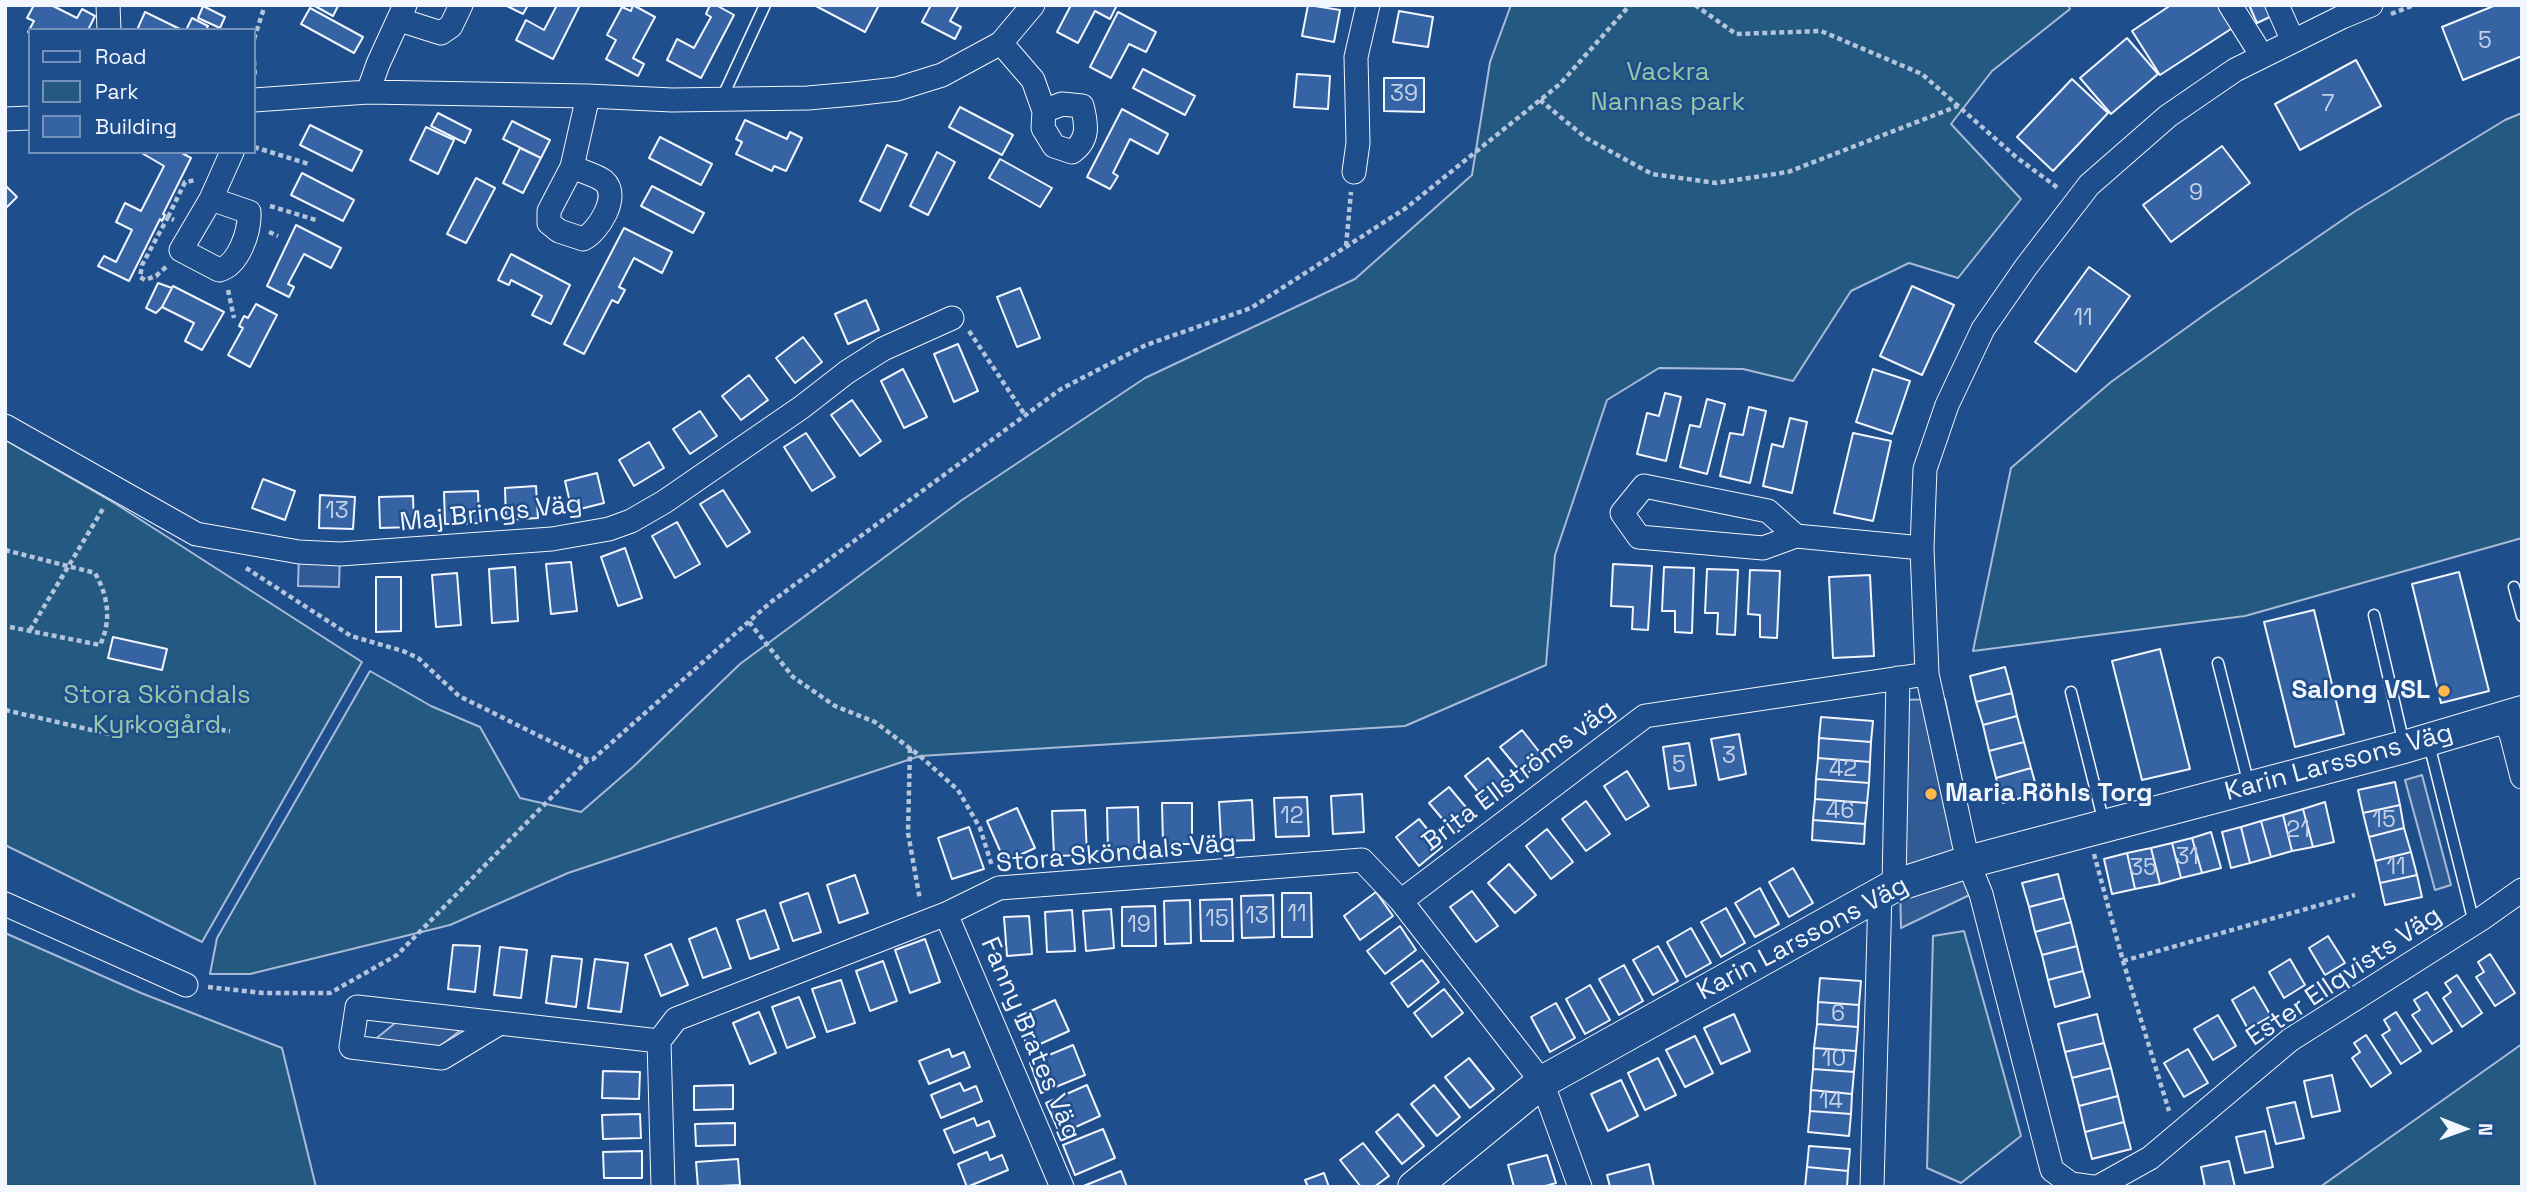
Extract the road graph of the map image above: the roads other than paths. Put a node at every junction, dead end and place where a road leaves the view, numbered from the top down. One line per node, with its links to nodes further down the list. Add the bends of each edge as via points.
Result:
1 (108, 5): 10 (street)
2 (461, 5): 8 (street, via 451,26 441,33)
3 (765, 5): 16 (lane)
4 (1033, 5): 12 (street)
5 (1368, 5): 23 (street, via 1356,57)
6 (2230, 5): 13 (street)
7 (2277, 5): 11 (street)
8 (402, 12): 14 (street)
9 (2377, 12): 11 (street)
10 (109, 28)
11 (2293, 41): 13 (street)
12 (1001, 43): 16 (street, via 942,75 897,89 808,98); 18 (street, via 1033,80)
13 (2262, 56): 28 (street, via 2168,116 2089,185 1983,329 1947,405 1926,469)
14 (368, 92): 15 (street); 17 (street)
15 (588, 96): 16 (street); 22 (street)
16 (722, 98)
17 (256, 102)
18 (1044, 111)
19 (28, 118): 20 (street)
20 (5, 119)
21 (231, 154): 24 (street)
22 (572, 167)
23 (1354, 172)
24 (211, 199): 24 (street, via 181,250 219,270 237,253 249,212)
25 (952, 318): 26 (street, Maj Brings Väg, via 883,349 631,521 552,540 340,554 299,552 196,534)
26 (5, 426)
27 (1796, 536): 27 (street, via 1763,548 1639,537 1622,513 1644,486 1768,511); 28 (street)
28 (1922, 548): 33 (street)
29 (2514, 587): 31 (lane)
30 (2374, 615): 37 (lane)
31 (2522, 616)
32 (2218, 663): 39 (lane)
33 (1927, 674): 34 (street, Brita Ellströms väg); 41 (street)
34 (1898, 678): 42 (street); 44 (street, Brita Ellströms väg, via 1645,716)
35 (2071, 692): 40 (lane)
36 (2512, 715): 37 (street, Karin Larssons Väg); 38 (street, via 2511,734)
37 (2413, 744): 39 (street, Karin Larssons Väg); 47 (lane, via 2432,756)
38 (2522, 777)
39 (2250, 788): 40 (street, Karin Larssons Väg)
40 (2098, 836): 41 (street, Karin Larssons Väg)
41 (1968, 862): 42 (street, Karin Larssons Väg); 57 (street, Ester Ellqvists Väg, via 1981,894 2052,1170 2071,1184)
42 (1887, 890): 51 (street, Karin Larssons Väg); 56 (street)
43 (2522, 890): 47 (street, Ester Ellqvists Väg)
44 (1401, 901): 46 (street, Stora Sköndals Väg, via 1363,860 999,888); 51 (street, Stora Sköndals Väg)
45 (5, 904): 48 (street)
46 (946, 914): 50 (street, Stora Sköndals Väg, via 676,1019); 53 (street, Fanny Brates Väg)
47 (2474, 923): 57 (street, Ester Ellqvists Väg, via 2290,1040 2150,1158)
48 (186, 985)
49 (500, 1023): 49 (street, via 442,1058 351,1047 357,1007); 50 (street)
50 (659, 1041): 52 (street)
51 (1542, 1082): 54 (street, Karin Larssons Väg); 55 (street, Stora Sköndals Väg)
52 (663, 1187)
53 (1062, 1187)
54 (1414, 1187)
55 (1580, 1187)
56 (1872, 1187)
57 (2096, 1187)

